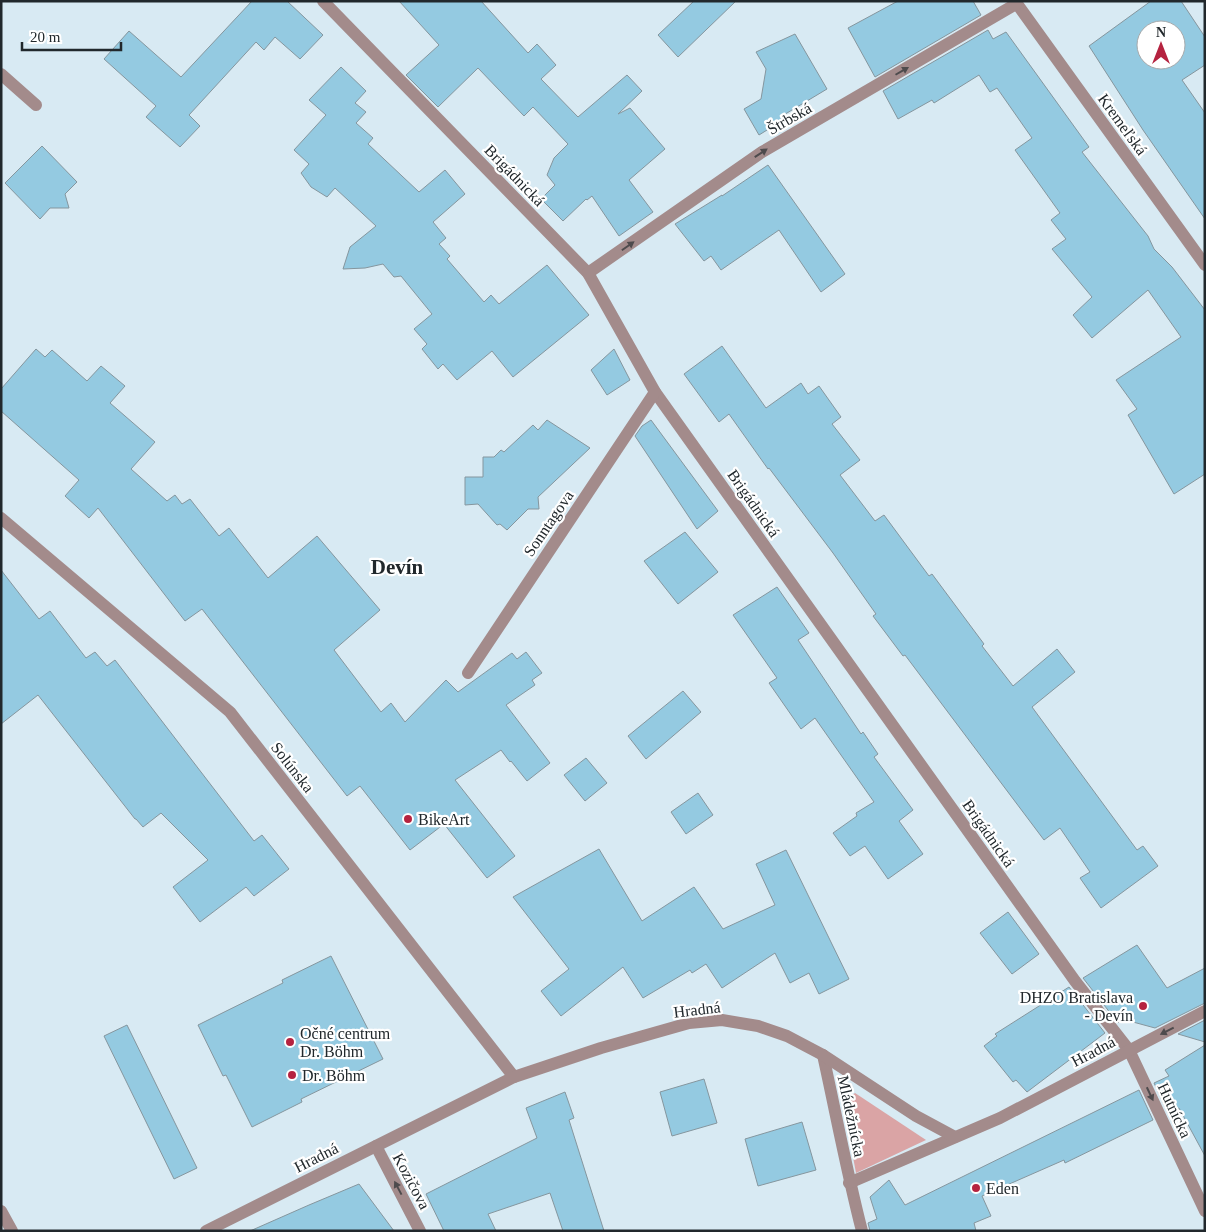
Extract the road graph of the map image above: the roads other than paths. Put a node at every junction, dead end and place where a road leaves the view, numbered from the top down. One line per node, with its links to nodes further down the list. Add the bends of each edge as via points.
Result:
1 (323, 1): 6 (street, Brigádnická)
2 (1016, 3): 5 (street, Kremeľská); 6 (street, Štrbská, one-way to 2, via 762,152)
3 (1, 74): 4 (street)
4 (36, 105)
5 (1205, 265)
6 (588, 274): 7 (street, Brigádnická)
7 (655, 392): 9 (street, Sonntagova); 11 (street, Brigádnická, via 1074,981)
8 (1, 518): 13 (street, Solúnska, via 230,712)
9 (468, 673)
10 (1205, 1011): 11 (street, Hradná, one-way to 11)
11 (1129, 1050): 14 (street, Hradná, via 1000,1118); 18 (street, Hutnícka, one-way to 18)
12 (823, 1056): 13 (street, Hradná, via 787,1036 758,1026 722,1020 689,1023 663,1030); 14 (street, Hradná); 16 (street, Mládežnícka)
13 (514, 1078): 15 (street, Hradná)
14 (954, 1137): 16 (street, Mládežnícka)
15 (376, 1146): 20 (street, Hradná); 21 (street, Kozičova, one-way to 15)
16 (849, 1183): 22 (street, Mládežnícka)
17 (1, 1211): 19 (street)
18 (1205, 1211)
19 (12, 1231)
20 (206, 1231)
21 (420, 1231)
22 (862, 1231)

